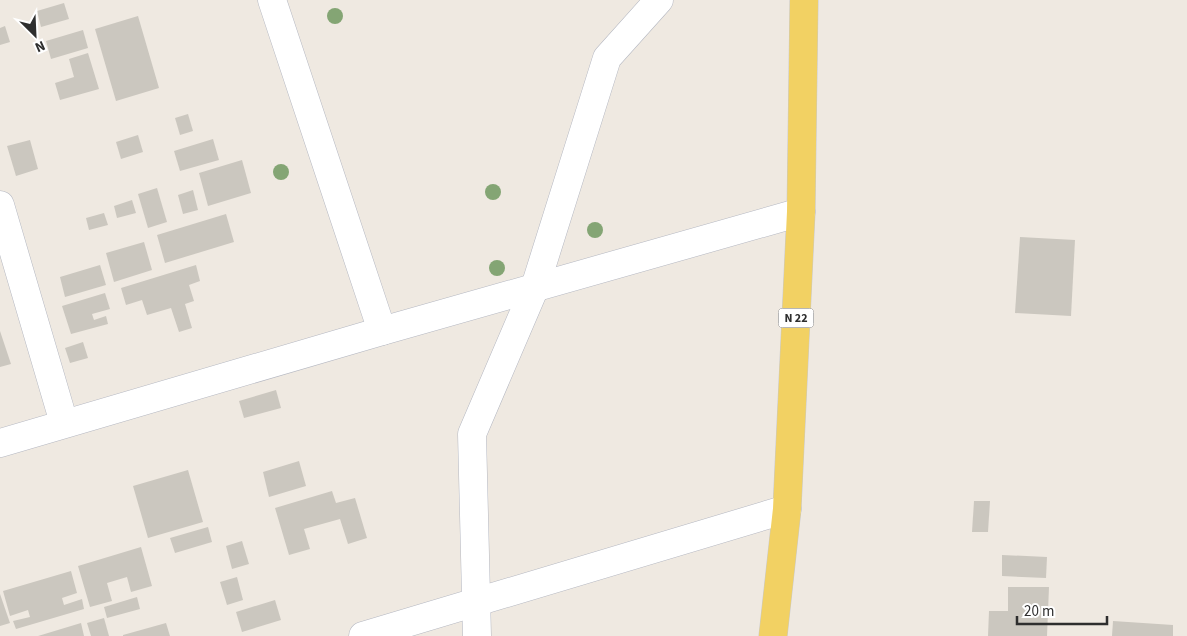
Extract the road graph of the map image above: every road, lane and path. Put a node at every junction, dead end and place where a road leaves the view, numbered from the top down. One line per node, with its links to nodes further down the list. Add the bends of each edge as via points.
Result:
1 (272, 0): 7 (street)
2 (659, 0): 6 (street, via 607,58)
3 (804, 0): 5 (main road, N 22 / N 22)
4 (0, 205): 8 (street)
5 (801, 212): 6 (street); 10 (main road, N 22 / N 22)
6 (535, 288): 7 (street); 11 (street, via 472,434)
7 (382, 331): 8 (street)
8 (64, 423): 9 (street)
9 (0, 443)
10 (787, 509): 11 (street); 14 (main road, N 22 / N 22)
11 (475, 602): 12 (street); 13 (street)
12 (363, 636)
13 (477, 636)
14 (773, 636)

